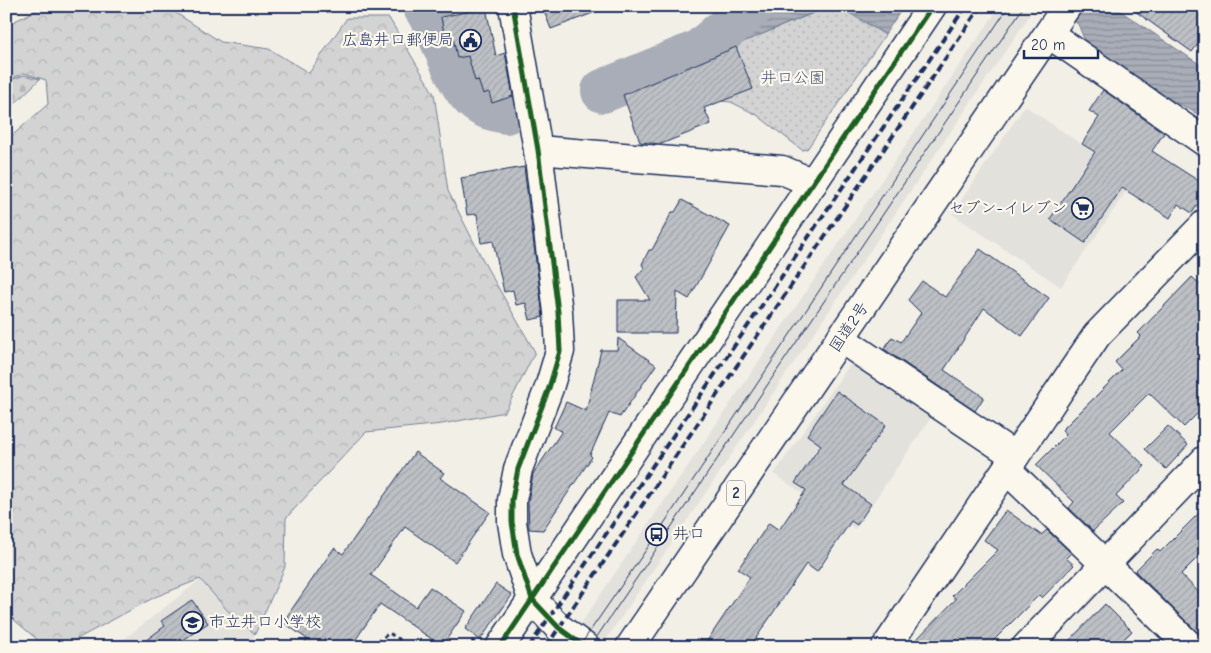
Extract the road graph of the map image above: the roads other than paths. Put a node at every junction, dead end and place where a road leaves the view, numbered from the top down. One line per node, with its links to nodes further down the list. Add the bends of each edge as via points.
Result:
1 (513, 6): 5 (main road)
2 (932, 6): 6 (main road)
3 (1058, 20): 4 (main road); 8 (main road, 国道2号 / 2)
4 (1205, 142)
5 (538, 150): 6 (main road, via 782,170); 12 (main road, via 560,351 518,470 512,500 517,554)
6 (813, 183): 12 (main road)
7 (1205, 224): 10 (main road, via 1097,335)
8 (841, 339): 10 (main road); 15 (main road, 国道2号 / 2)
9 (1205, 460): 11 (main road)
10 (1011, 463): 11 (main road); 16 (main road)
11 (1105, 564): 17 (main road); 18 (main road)
12 (532, 599): 13 (main road); 14 (main road, via 559,628)
13 (500, 647)
14 (585, 647)
15 (630, 647)
16 (886, 647)
17 (1026, 647)
18 (1191, 647)

